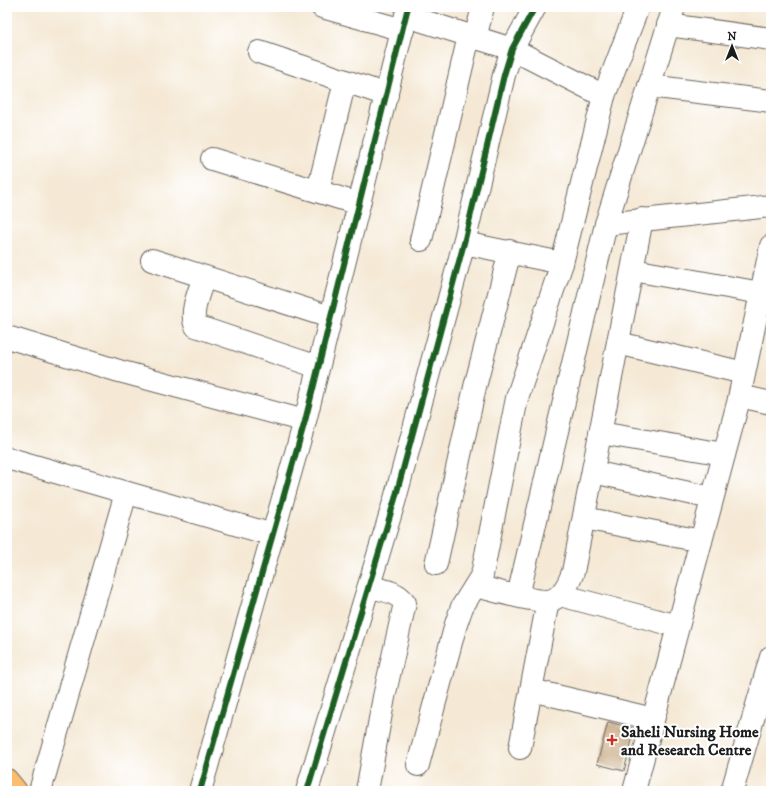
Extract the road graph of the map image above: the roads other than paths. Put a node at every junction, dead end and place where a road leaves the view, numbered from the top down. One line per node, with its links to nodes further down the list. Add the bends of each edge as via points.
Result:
1 (322, 7): 6 (street)
2 (482, 7): 7 (street)
3 (535, 7): 9 (street)
4 (638, 7): 14 (street)
5 (671, 16): 8 (street); 12 (street)
6 (406, 18): 7 (street); 13 (street)
7 (472, 37): 9 (street); 22 (street)
8 (771, 39)
9 (512, 49): 14 (street); 23 (street)
10 (259, 52): 11 (street)
11 (345, 81): 13 (street); 17 (street)
12 (648, 86): 15 (street); 21 (street)
13 (387, 95): 18 (street)
14 (604, 96): 27 (street)
15 (771, 101)
16 (212, 159): 17 (street)
17 (318, 191): 18 (street)
18 (359, 204): 31 (street)
19 (771, 206): 20 (street)
20 (642, 219): 21 (street); 28 (street)
21 (606, 224): 51 (street)
22 (420, 240)
23 (464, 243): 25 (street); 50 (street)
24 (771, 246): 30 (street)
25 (510, 251): 27 (street); 48 (street, via 475,386)
26 (152, 260): 29 (street)
27 (562, 263): 49 (street, via 517,398 482,575)
28 (633, 270): 30 (street); 33 (street)
29 (204, 276): 31 (street); 34 (street, via 194,311 196,326)
30 (761, 293): 35 (street)
31 (330, 317): 34 (street)
32 (7, 337): 38 (street, via 119,371)
33 (618, 343): 35 (street); 39 (street)
34 (318, 367): 38 (street)
35 (744, 373): 36 (street)
36 (740, 396): 37 (street); 40 (street)
37 (771, 403)
38 (305, 421): 46 (street)
39 (600, 433): 40 (street); 42 (street)
40 (724, 454): 44 (street)
41 (9, 464): 43 (street)
42 (593, 472): 44 (street); 45 (street)
43 (126, 493): 46 (street); 61 (street)
44 (712, 498): 47 (street)
45 (584, 518): 47 (street); 52 (street, via 568,586)
46 (273, 535): 62 (street)
47 (701, 541): 53 (street)
48 (436, 564)
49 (476, 586): 51 (street); 58 (street, via 462,607 456,624)
50 (369, 587): 63 (street); 64 (street, via 393,593 401,597 405,603)
51 (518, 596): 52 (street)
52 (554, 598): 53 (street); 55 (street)
53 (678, 626): 56 (street)
54 (771, 657): 66 (street)
55 (531, 690): 56 (street); 57 (street)
56 (653, 719): 65 (street)
57 (520, 748)
58 (418, 765)
59 (7, 780): 60 (main road)
60 (16, 791)
61 (40, 791)
62 (200, 791)
63 (307, 791)
64 (367, 791)
65 (634, 791)
66 (732, 791)

